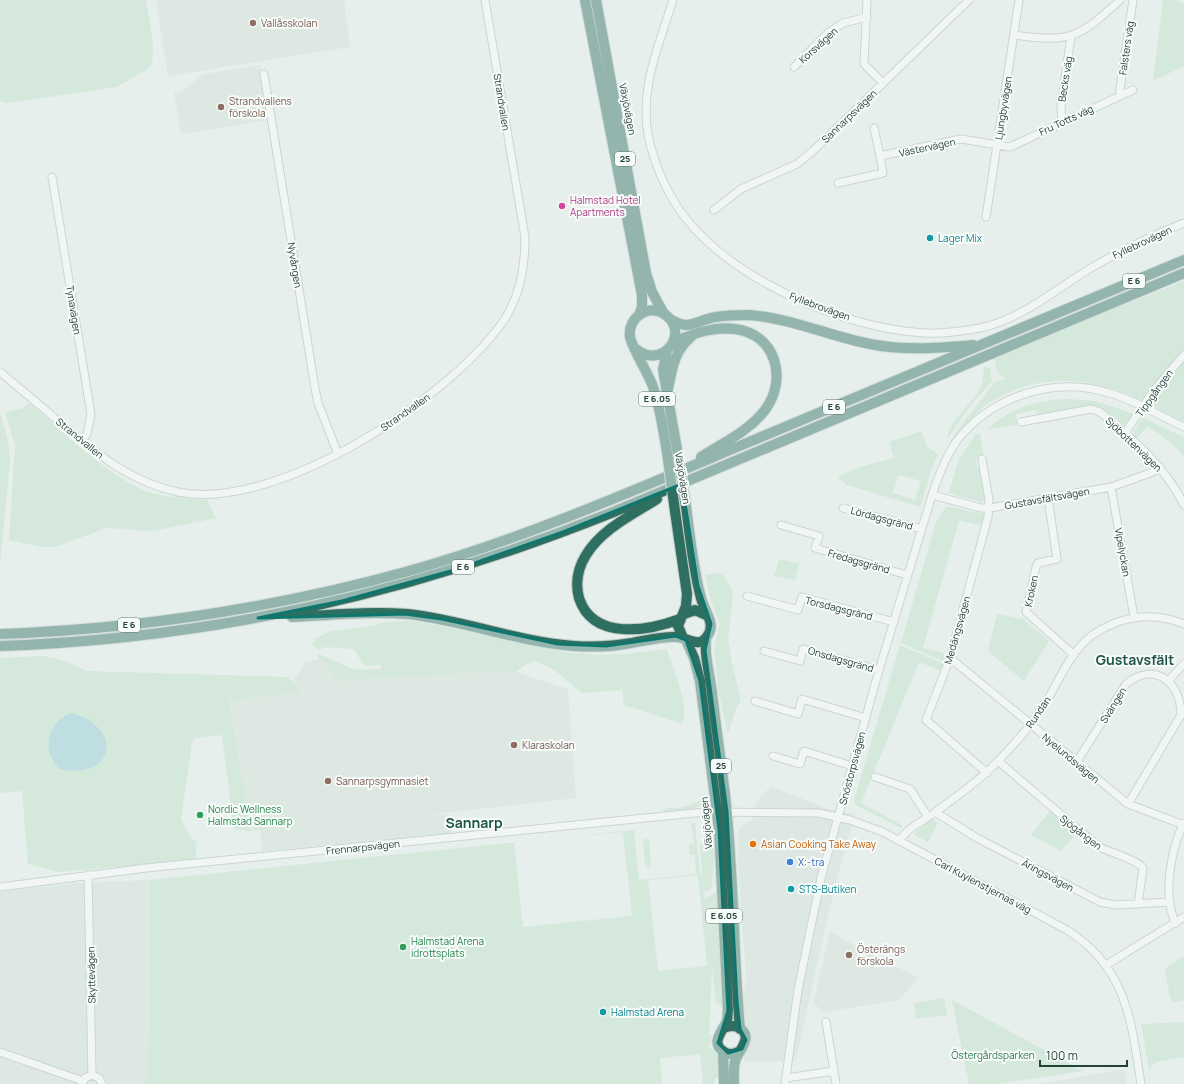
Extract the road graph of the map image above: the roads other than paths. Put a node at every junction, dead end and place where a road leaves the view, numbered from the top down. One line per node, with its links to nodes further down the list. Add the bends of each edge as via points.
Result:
1 (486, 0): 44 (street, Strandvallen, via 525,238 524,266 517,293 503,322 435,391 389,424)
2 (585, 0): 29 (highway, Växjövägen / 25, via 642,295)
3 (596, 0): 30 (highway, Växjövägen / 25, via 646,272 652,292)
4 (673, 0): 26 (street, Fyllebrovägen, via 654,55 647,86 648,135 656,164 686,220 712,246 752,276 790,295 868,323 896,329 926,333 982,327 1006,320 1123,250)
5 (867, 0): 10 (street)
6 (967, 0): 15 (street, Sannarpsvägen)
7 (1019, 0): 11 (street, Ljungbyvägen)
8 (1120, 0): 12 (street, via 1092,26)
9 (1133, 0): 17 (street, Falsters väg)
10 (867, 17): 13 (street, Korsvägen, via 843,23 828,33); 15 (street, via 864,64)
11 (1014, 35): 12 (street, via 1048,39); 20 (street, Ljungbyvägen)
12 (1072, 36): 18 (street, Becks väg, via 1061,107)
13 (794, 67)
14 (264, 74): 44 (street, Nyvången, via 315,388 318,403)
15 (883, 84): 24 (street, Sannarpsvägen, via 797,164 741,189)
16 (1133, 90): 17 (street, Fru Totts väg)
17 (1119, 96): 18 (street, Fru Totts väg)
18 (1062, 122): 20 (street, Fru Totts väg, via 1010,147)
19 (874, 128): 21 (street)
20 (998, 146): 21 (street, Västervägen, via 961,139); 25 (street, Ljungbyvägen)
21 (880, 156): 23 (street, via 884,173)
22 (52, 177): 43 (street, Tynavägen, via 91,414 87,434)
23 (838, 182)
24 (714, 210)
25 (986, 217)
26 (1184, 223)
27 (1184, 260): 33 (highway, E 6)
28 (1184, 273): 48 (highway, E 6)
29 (639, 314): 30 (highway, via 649,311); 34 (highway, Växjövägen, via 631,324 630,331)
30 (667, 317): 32 (highway, Växjövägen, via 675,330); 33 (highway, via 686,326 725,315 756,316 870,344 908,349)
31 (702, 331): 32 (highway); 38 (highway, via 679,350); 47 (highway, via 736,329 746,331 762,340 769,348 777,367 775,390 764,410 748,426)
32 (673, 342): 35 (highway, Växjövägen)
33 (984, 344): 47 (highway, E 6)
34 (636, 349): 35 (highway, via 648,356); 60 (highway, Växjövägen / E 6.05, bridge, via 656,396 667,452 687,587 687,601)
35 (667, 351): 38 (highway, Växjövägen / E 6.05, via 663,370)
36 (1184, 355): 39 (street, Tippgången)
37 (0, 372): 43 (street, Strandvallen)
38 (667, 392): 59 (highway, Växjövägen / E 6.05, bridge, via 698,586)
39 (1142, 408): 41 (street, Snöstorpsvägen); 42 (street, Tippgången); 50 (street, Snöstorpsvägen, via 1108,392 1083,387 1058,387 1034,391 998,405 978,419 956,442)
40 (1021, 422): 42 (street, Sjöbottenvägen, via 1091,409 1100,412)
41 (1184, 427)
42 (1125, 433): 46 (street, Sjöbottenvägen)
43 (82, 441): 44 (street, Strandvallen, via 116,467 145,482 178,492 210,495 244,491)
44 (338, 454)
45 (982, 459): 54 (street, Medängsvägen)
46 (1160, 467): 49 (street, Gustavsfältsvägen); 52 (street, Sjöbottenvägen)
47 (675, 473): 65 (highway, E 6, via 560,521 491,546 339,589 257,606 145,624)
48 (685, 482): 60 (highway, via 614,526 597,540 581,564 577,580 578,594 584,609 604,625 632,630 657,626); 62 (highway, E 6, via 563,532 458,569 342,601)
49 (1111, 487): 51 (street, Gustavsfältsvägen); 61 (street, Vipelyckan)
50 (932, 495): 54 (street, Gustavsfältsvägen); 56 (street, Snöstorpsvägen)
51 (1048, 498): 54 (street, Gustavsfältsvägen); 70 (street, Kroken, via 1057,559 1042,562 1036,567 1026,612)
52 (1184, 505)
53 (843, 508): 56 (street, Lördagsgränd)
54 (990, 508): 71 (street, Medängsvägen)
55 (781, 525): 57 (street, Fredagsgränd, via 818,536 815,548)
56 (922, 529): 57 (street, Snöstorpsvägen)
57 (907, 575): 63 (street, Snöstorpsvägen)
58 (746, 596): 63 (street, Torsdagsgränd, via 798,610 802,597)
59 (706, 615): 60 (highway, via 695,610); 67 (highway, Växjövägen, via 711,627)
60 (682, 617): 66 (highway, Växjövägen, via 678,629)
61 (1134, 617): 64 (street, Rundan, via 1163,618); 70 (street, Rundan, via 1114,623 1096,633)
62 (258, 618): 66 (highway, via 405,614 574,646 606,646 670,637); 68 (highway, E 6, via 146,636)
63 (894, 622): 73 (street, Snöstorpsvägen)
64 (1184, 624)
65 (0, 634)
66 (684, 639): 67 (highway, via 694,643); 85 (highway, Växjövägen / E 6.05, via 694,658 700,681)
67 (706, 639): 85 (highway, Växjövägen / 25, via 705,656 712,691)
68 (0, 646)
69 (764, 651): 73 (street, Onsdagsgränd, via 800,660 803,649)
70 (1074, 655): 77 (street, Rundan)
71 (950, 658): 77 (street, Nyelundsvägen); 82 (street, Medängsvägen, via 926,720)
72 (1184, 664): 74 (street)
73 (879, 670): 76 (street, Snöstorpsvägen)
74 (1168, 681): 80 (street, Svängen, via 1156,675 1136,676 1126,684); 84 (street, via 1175,688 1181,702 1181,715)
75 (755, 701): 76 (street, via 798,714 802,699)
76 (866, 718): 81 (street, Snöstorpsvägen)
77 (1031, 724): 79 (street, Rundan); 80 (street, Nyelundsvägen)
78 (773, 756): 81 (street, via 800,764 804,751)
79 (998, 761): 82 (street, Rundan); 94 (street, Sjögången, via 1098,846 1140,863 1143,868)
80 (1076, 763): 84 (street, Nyelundsvägen)
81 (852, 766): 87 (street, Snöstorpsvägen)
82 (986, 773): 86 (street, Rundan)
83 (875, 777): 88 (street, via 910,789)
84 (1128, 804): 89 (street, Nyelundsvägen)
85 (722, 812): 87 (street, Carl Kuylenstjernas väg, via 815,813); 91 (street, Frennarpsvägen); 99 (highway, Växjövägen / E 6.05, via 727,994 727,1021); 100 (highway, Växjövägen / 25)
86 (935, 812): 88 (street, Rundan); 94 (street, Äringsvägen, via 978,838 1100,902 1116,905)
87 (838, 816): 90 (street, Carl Kuylenstjernas väg); 106 (street, Snöstorpsvägen, via 820,878 798,990)
88 (928, 817): 90 (street, Rundan, via 910,828)
89 (1184, 824): 93 (street, via 1172,864)
90 (899, 841): 97 (street, Carl Kuylenstjernas väg, via 1067,930 1087,944)
91 (88, 875): 92 (street, Frennarpsvägen); 105 (street, Skyttevägen)
92 (0, 887)
93 (1170, 902): 94 (street, Äringsvägen); 96 (street, via 1170,910)
94 (1138, 904)
95 (1184, 917): 96 (street)
96 (1176, 923): 97 (street)
97 (1106, 965): 112 (street, Carl Kuylenstjernas väg, via 1126,1003)
98 (826, 1022): 104 (street)
99 (723, 1028): 100 (highway, via 732,1026); 101 (highway, Växjövägen / E 6.05, via 718,1040)
100 (740, 1029): 102 (highway, Växjövägen, via 746,1040)
101 (723, 1051): 102 (highway, via 733,1054); 109 (highway, Växjövägen / E 6.05)
102 (740, 1051): 110 (highway, Växjövägen, via 735,1060)
103 (0, 1052): 107 (street)
104 (834, 1071): 106 (street); 111 (street)
105 (92, 1075): 107 (street, via 86,1077); 108 (street, via 99,1078)
106 (785, 1081)
107 (82, 1083)
108 (102, 1084)
109 (724, 1084)
110 (734, 1084)
111 (836, 1084)
112 (1141, 1084)

